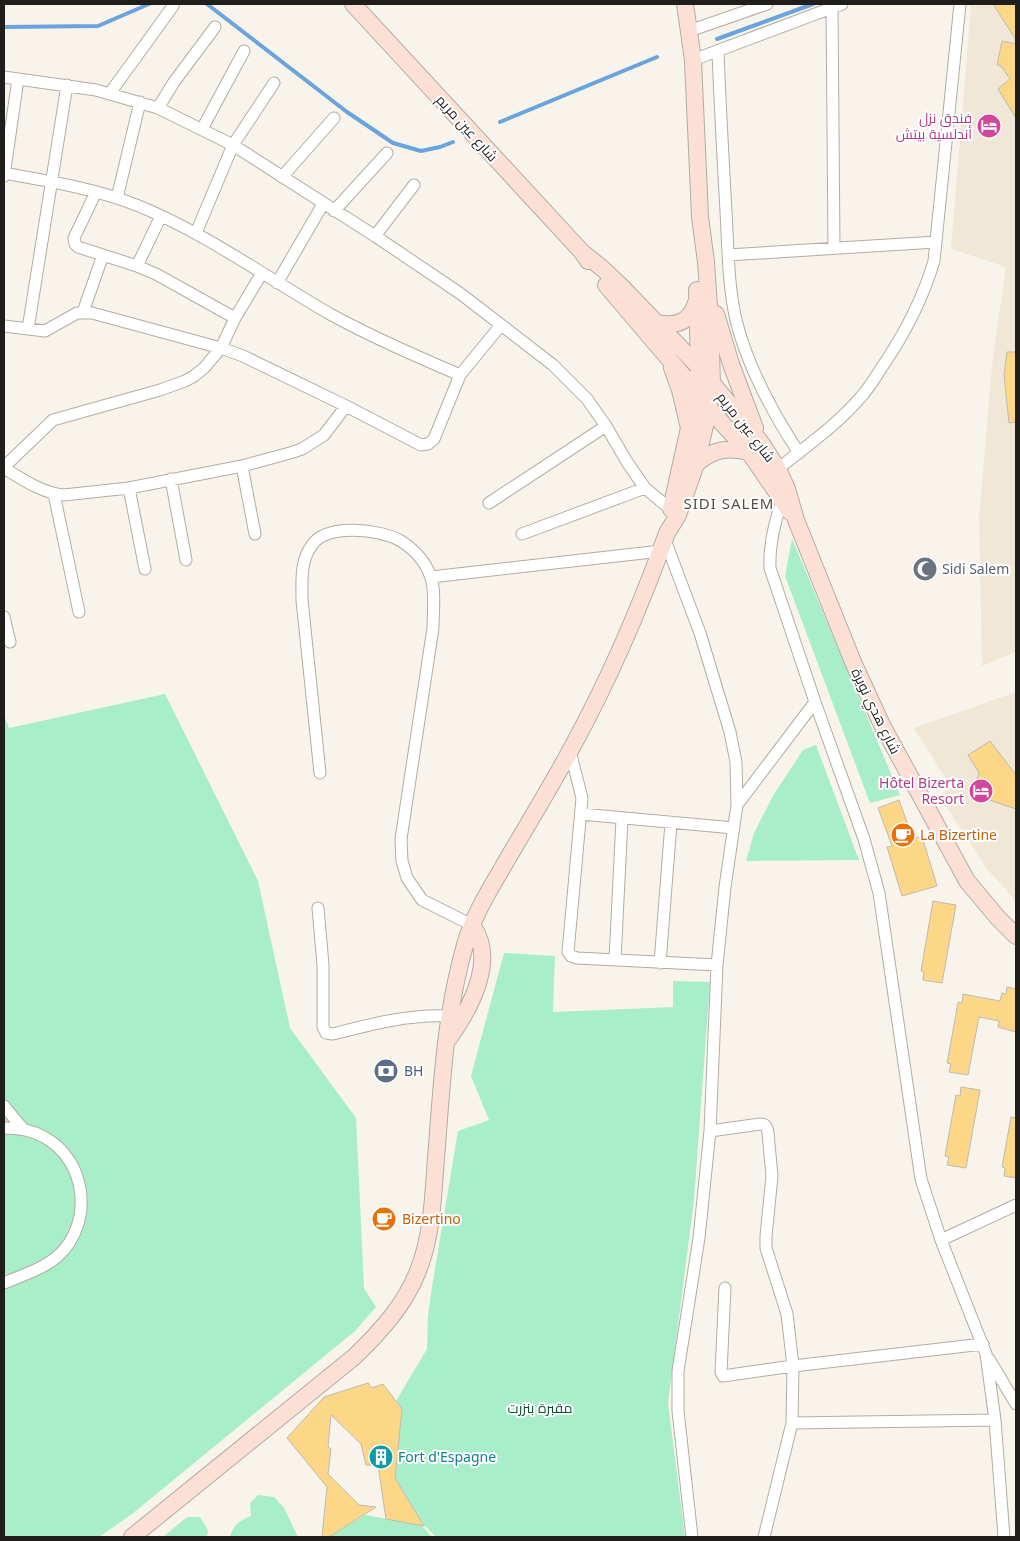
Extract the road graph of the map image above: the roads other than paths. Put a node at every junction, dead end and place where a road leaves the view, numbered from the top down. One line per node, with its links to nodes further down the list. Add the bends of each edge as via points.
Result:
1 (353, 4): 37 (street, شارع عين مريم)
2 (685, 4): 8 (street)
3 (766, 4): 8 (street)
4 (960, 4): 35 (street)
5 (837, 5): 10 (street); 36 (street)
6 (173, 6): 16 (street)
7 (215, 27): 18 (street)
8 (689, 31): 11 (street)
9 (244, 50): 20 (street)
10 (718, 52): 11 (street); 39 (street)
11 (692, 60): 32 (street)
12 (4, 77): 13 (street)
13 (18, 79): 15 (street); 23 (street)
14 (274, 84): 21 (street)
15 (67, 85): 16 (street); 25 (street)
16 (110, 93): 17 (street)
17 (140, 102): 18 (street); 28 (street)
18 (158, 108): 20 (street)
19 (334, 118): 24 (street)
20 (202, 129): 21 (street)
21 (233, 145): 24 (street); 33 (street)
22 (387, 153): 30 (street)
23 (4, 174): 25 (street)
24 (282, 177): 29 (street)
25 (52, 182): 27 (street); 50 (street)
26 (414, 185): 34 (street)
27 (96, 192): 28 (street); 38 (street, via 74,241 78,246)
28 (117, 198): 31 (street)
29 (323, 204): 30 (street); 42 (street)
30 (334, 211): 34 (street)
31 (161, 216): 33 (street); 40 (street)
32 (700, 218): 43 (street); 44 (street)
33 (196, 233): 41 (street)
34 (375, 236): 48 (street)
35 (936, 242): 36 (street); 62 (street, via 926,288 898,343 860,398)
36 (834, 248): 39 (street)
37 (582, 252): 47 (street, شارع عين مريم, via 604,269); 52 (street, شارع عين مريم)
38 (104, 255): 40 (street); 45 (street)
39 (728, 255): 62 (street, via 736,320 746,351 777,420)
40 (137, 266): 46 (street)
41 (262, 273): 42 (street); 46 (street)
42 (277, 282): 54 (street, via 387,344)
43 (707, 283): 55 (street); 61 (street)
44 (697, 300): 47 (street, via 691,314 678,324); 53 (street)
45 (83, 312): 50 (street, via 45,331); 51 (street)
46 (236, 318): 51 (street)
47 (657, 323): 53 (street, شارع عين مريم)
48 (501, 325): 54 (street); 59 (street, via 553,365 586,399)
49 (4, 326): 50 (street)
50 (28, 329)
51 (221, 348): 57 (street); 65 (street, via 204,368 185,381 53,420)
52 (663, 351): 56 (street, شارع عين مريم); 60 (street, via 680,390)
53 (699, 367): 55 (street, شارع عين مريم); 56 (street)
54 (460, 374): 57 (street, via 437,434 428,444 421,445)
55 (712, 384): 58 (street); 61 (street, شارع عين مريم)
56 (697, 392): 58 (street, شارع عين مريم); 60 (street)
57 (346, 406): 64 (street, via 324,435 314,442 290,453)
58 (709, 409): 61 (street, شارع عين مريم); 63 (street)
59 (606, 426): 69 (street); 72 (street)
60 (689, 431): 73 (street)
61 (755, 448): 63 (street, via 720,450); 66 (street, شارع عين مريم)
62 (799, 453): 66 (street)
63 (696, 464): 73 (street)
64 (242, 466): 67 (street); 75 (street)
65 (4, 468): 70 (street)
66 (772, 474): 71 (street, شارع عين مريم)
67 (171, 479): 68 (street); 78 (street)
68 (129, 488): 70 (street); 79 (street)
69 (645, 488): 73 (street); 76 (street)
70 (54, 494): 81 (street)
71 (784, 495): 74 (street, شارع عين مريم); 84 (street, via 772,542 770,568)
72 (489, 503)
73 (674, 513): 77 (street)
74 (796, 520): 94 (street, شارع هدي نويرة, via 853,662 908,776 967,881)
75 (255, 534)
76 (522, 534)
77 (664, 541): 80 (street); 85 (street, via 620,652); 87 (street, via 700,633 730,732 736,762)
78 (186, 560)
79 (145, 570)
80 (431, 576): 86 (street, via 415,552 400,541 365,531 335,530 321,535 312,545 304,560 302,600); 93 (street, via 432,628 401,839 402,861 407,878 422,900)
81 (79, 612)
82 (4, 617): 83 (street)
83 (10, 642)
84 (815, 702): 87 (street); 105 (street, via 864,839 879,893 921,1179)
85 (570, 751): 88 (street, via 582,798); 93 (street)
86 (320, 773)
87 (737, 805): 91 (street)
88 (581, 814): 89 (street); 95 (street, via 568,952 577,958)
89 (622, 819): 90 (street); 95 (street)
90 (672, 823): 91 (street); 96 (street)
91 (734, 828): 97 (street)
92 (318, 908): 98 (street, via 323,965 323,1027 326,1034 411,1016)
93 (472, 925): 98 (street); 99 (street, via 479,934 482,948 478,981 471,1005)
94 (1016, 936)
95 (615, 960): 96 (street)
96 (660, 963): 97 (street)
97 (717, 965): 103 (street)
98 (450, 1016): 99 (street)
99 (446, 1043): 113 (street, via 428,1240 418,1272 399,1307 380,1332 354,1357)
100 (4, 1106): 102 (street)
101 (4, 1128): 102 (street)
102 (23, 1129): 106 (street, via 45,1137 63,1152 76,1171 82,1193 81,1216 73,1237 59,1255 40,1268)
103 (710, 1131): 109 (street, via 760,1124 767,1127 772,1176 766,1248 787,1314); 114 (street, via 699,1238 678,1371 678,1411)
104 (1016, 1205): 105 (street)
105 (941, 1240): 108 (street)
106 (4, 1283)
107 (725, 1288): 109 (street, via 722,1375)
108 (985, 1349): 109 (street); 110 (street); 111 (street)
109 (793, 1366): 112 (street)
110 (1016, 1404)
111 (995, 1420): 112 (street); 116 (street)
112 (792, 1423): 115 (street)
113 (132, 1537)
114 (692, 1537)
115 (764, 1537)
116 (1004, 1537)

